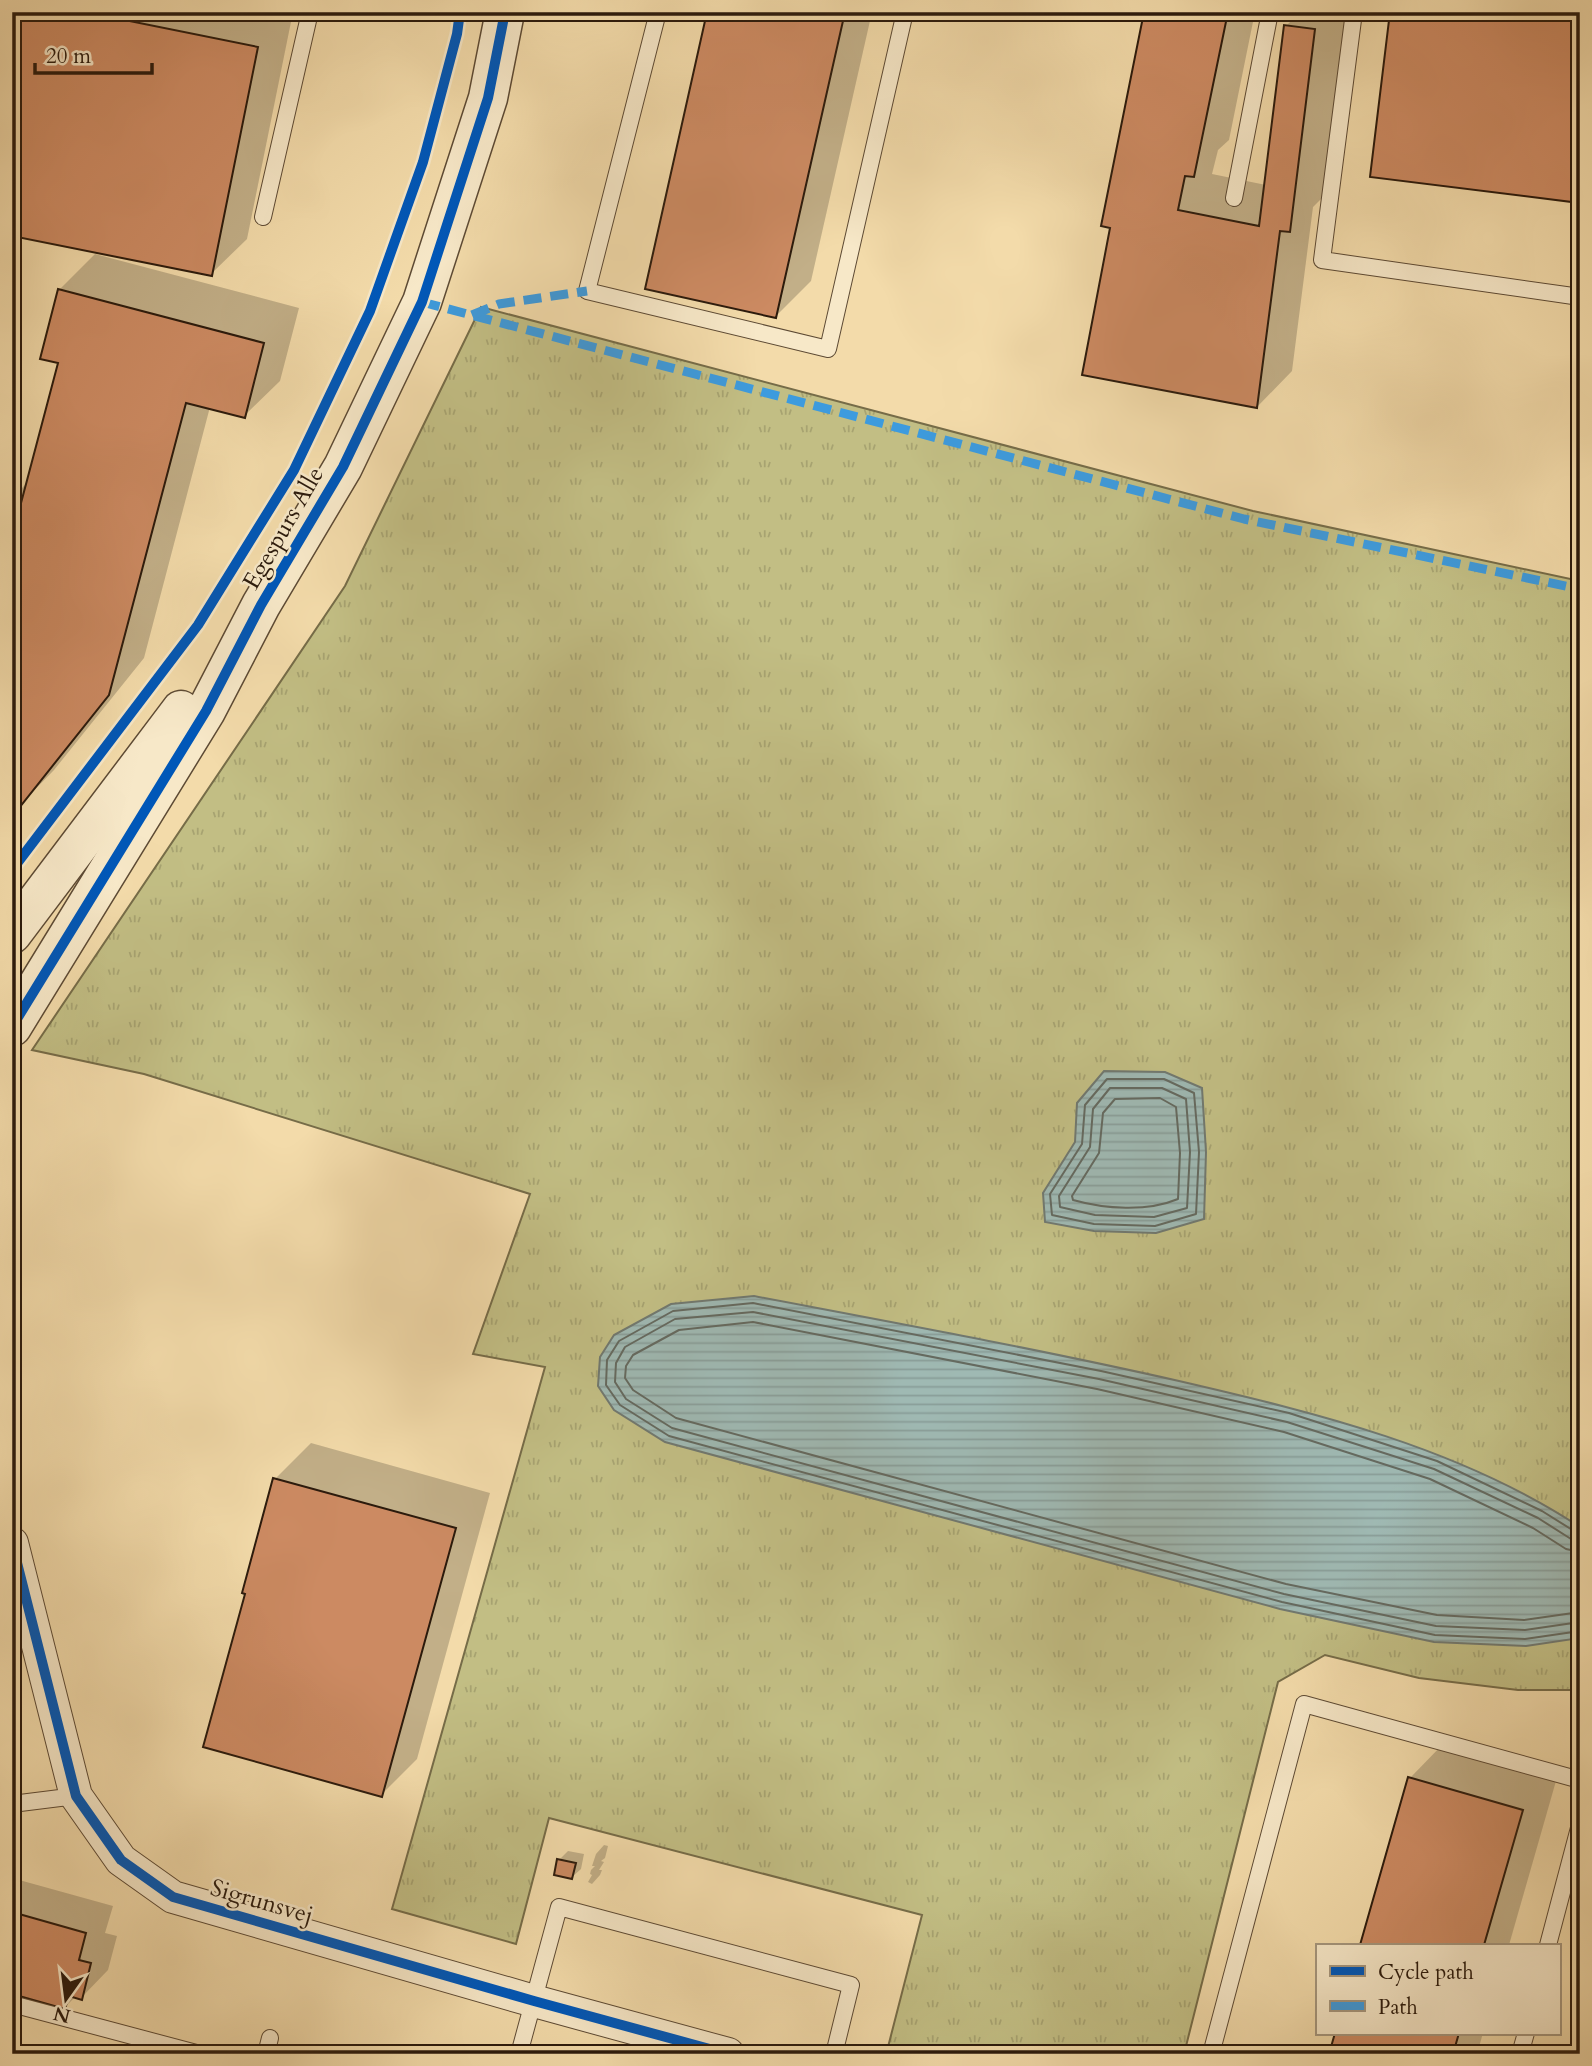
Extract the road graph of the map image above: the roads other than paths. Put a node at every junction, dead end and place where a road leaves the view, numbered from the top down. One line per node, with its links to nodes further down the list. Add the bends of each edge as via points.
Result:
1 (310, 12): 8 (lane)
2 (505, 12): 10 (street, Egespurs Alle, via 488,98 422,302 343,467)
3 (658, 12): 4 (lane, via 587,291 828,349)
4 (905, 12)
5 (1270, 12): 7 (lane)
6 (1354, 12): 9 (lane, via 1322,260)
7 (1234, 198)
8 (263, 217)
9 (1580, 297)
10 (261, 605): 11 (street, Egespurs Alle); 12 (street, Egespurs Alle, via 206,710)
11 (12, 934)
12 (12, 1027)
13 (12, 1543): 15 (street, Sigrunsvej)
14 (1580, 1780): 26 (lane, via 1304,1704)
15 (76, 1796): 16 (lane); 19 (street, Sigrunsvej, via 121,1860 173,1897)
16 (12, 1804)
17 (1580, 1824): 18 (lane)
18 (1548, 1944)
19 (534, 2001): 23 (lane); 24 (street, Sigrunsvej); 25 (lane, via 559,1907 851,1985)
20 (12, 2004): 22 (lane)
21 (1525, 2035): 27 (lane)
22 (200, 2054)
23 (519, 2054)
24 (728, 2054)
25 (834, 2054)
26 (1210, 2054)
27 (1520, 2054)

